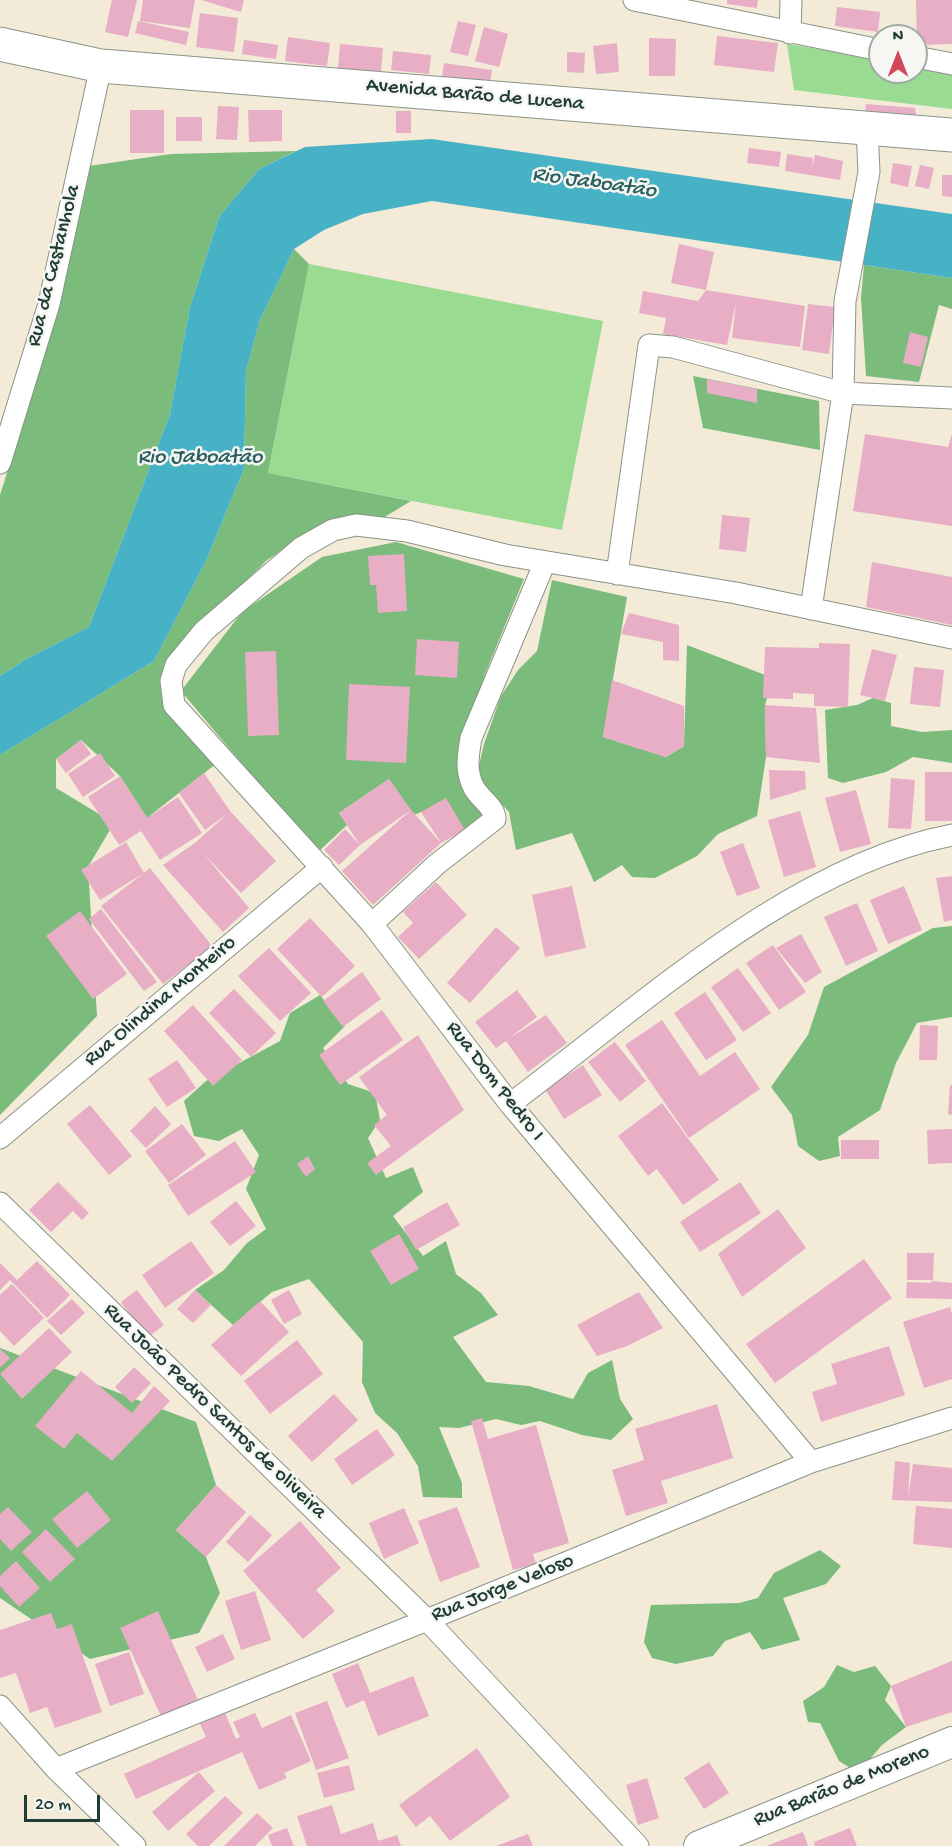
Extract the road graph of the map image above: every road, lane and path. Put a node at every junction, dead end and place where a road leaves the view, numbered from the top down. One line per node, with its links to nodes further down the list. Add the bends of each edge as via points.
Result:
1 (634, 0): 3 (street)
2 (791, 0): 3 (street)
3 (790, 33): 5 (street)
4 (0, 44): 8 (main road, Avenida Barão de Lucena)
5 (868, 48)
6 (928, 59): 7 (street)
7 (952, 64)
8 (101, 66): 9 (main road, Avenida Barão de Lucena); 13 (street, Rua da Castanhola, via 49,304)
9 (867, 128): 10 (main road, Avenida Barão de Lucena); 11 (street, via 869,172 845,301)
10 (952, 135)
11 (843, 393): 12 (street); 15 (street, via 673,347 650,345); 16 (street)
12 (952, 398)
13 (0, 463)
14 (544, 562): 15 (street); 19 (street, Rua Dom Pedro I, via 407,531 357,525 333,530 301,548 204,631 176,665 171,681 174,705); 20 (street, via 471,738 469,776 495,819 437,864)
15 (617, 574): 16 (street)
16 (811, 609): 17 (street)
17 (952, 638)
18 (952, 835): 21 (street, via 912,845 824,880 760,918)
19 (322, 867): 20 (street, Rua Dom Pedro I); 22 (street, Rua Olindina Monteiro)
20 (372, 924): 21 (street, Rua Dom Pedro I)
21 (510, 1104): 25 (street, Rua Dom Pedro I)
22 (0, 1138)
23 (0, 1203): 26 (street, Rua João Pedro Santos de oliveira)
24 (952, 1418): 25 (street, Rua Jorge Veloso)
25 (811, 1462): 26 (street, Rua Jorge Veloso)
26 (427, 1620): 29 (street, Rua Jorge Veloso); 31 (street)
27 (0, 1706): 29 (street)
28 (952, 1743): 32 (street, Rua Barão de Moreno)
29 (56, 1769): 30 (street)
30 (135, 1846)
31 (638, 1846)
32 (699, 1846)

